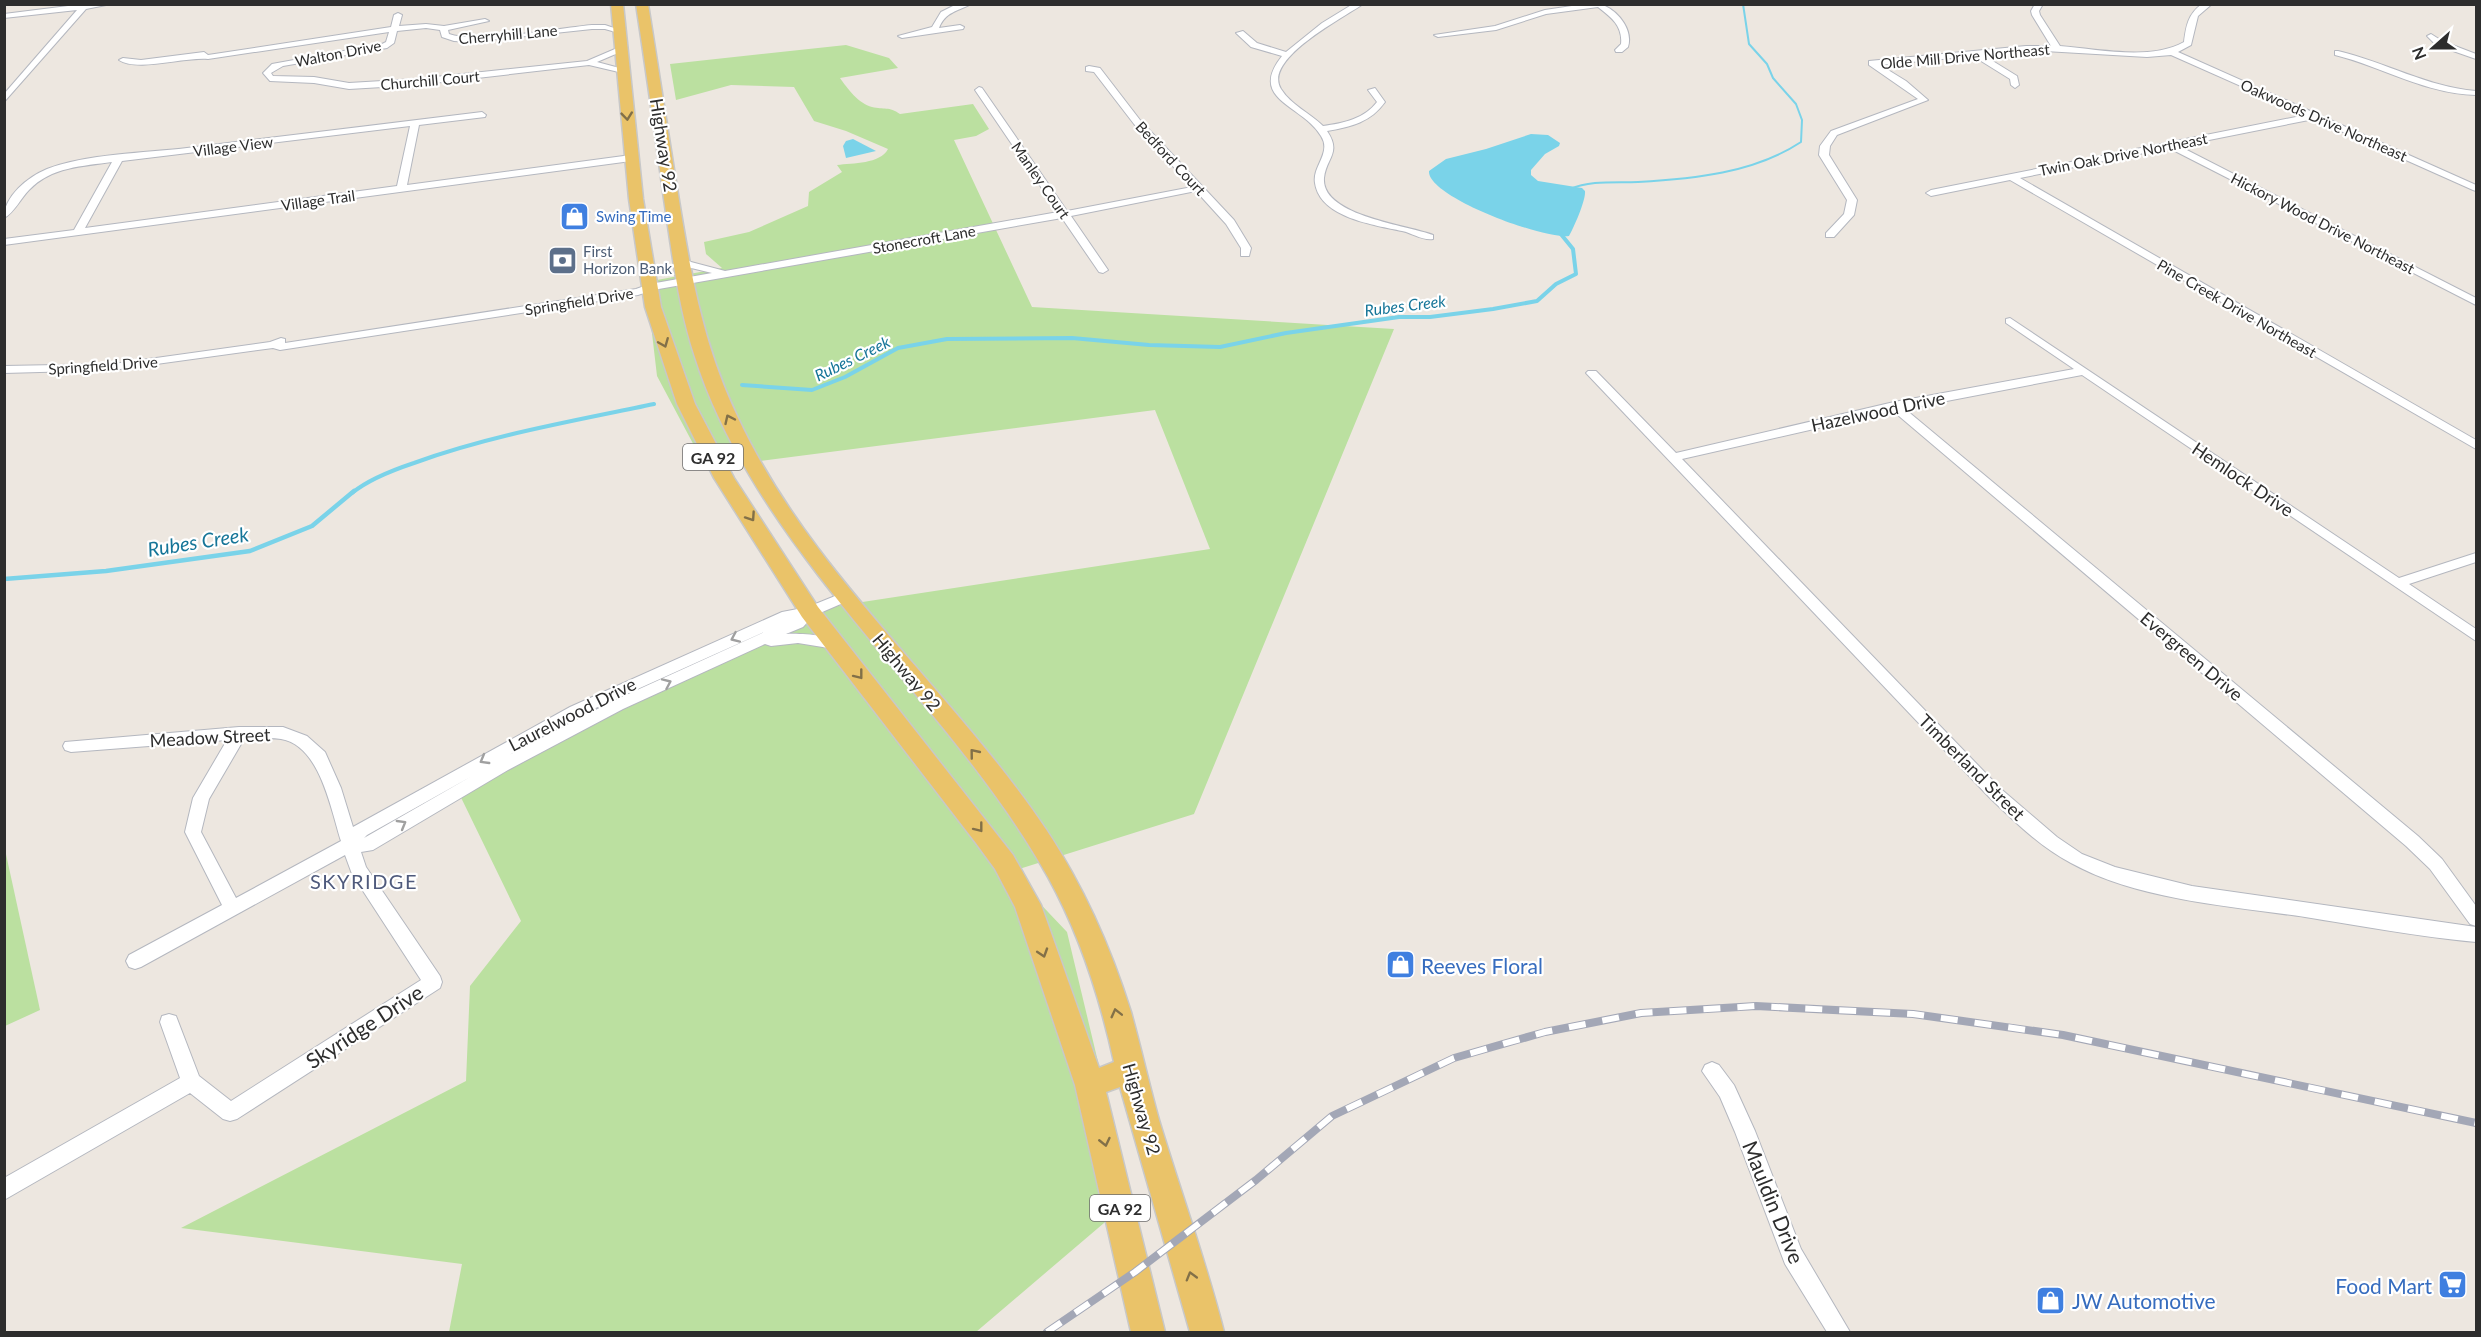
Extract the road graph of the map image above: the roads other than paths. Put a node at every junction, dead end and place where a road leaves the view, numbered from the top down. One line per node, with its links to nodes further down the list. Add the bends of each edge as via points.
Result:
1 (108, 4): 9 (street)
2 (642, 4): 63 (main road, Highway 92 / GA 92)
3 (968, 4): 19 (street, via 945,11 935,28)
4 (1360, 4): 31 (street, via 1334,18)
5 (2039, 4): 26 (street, via 2036,15)
6 (2209, 4): 28 (street, via 2193,15 2188,43)
7 (1598, 5): 21 (street, via 1545,12 1496,28); 27 (street, via 1615,16 1625,31 1625,45)
8 (617, 8): 14 (street, via 605,23); 18 (main road, Highway 92 / GA 92)
9 (82, 9): 12 (street); 42 (street)
10 (486, 11): 13 (street)
11 (398, 15): 17 (street, Walton Drive)
12 (4, 16)
13 (485, 21): 16 (street); 24 (street)
14 (592, 27): 18 (street); 24 (street, Cherryhill Lane)
15 (960, 27): 19 (street)
16 (444, 28): 17 (street, Cherryhill Lane); 24 (street, Cherryhill Lane, via 448,38)
17 (394, 31): 33 (street, Cherryhill Lane, via 208,57); 37 (street, Walton Drive, via 390,43 275,66 267,73)
18 (619, 31): 25 (main road, Highway 92 / GA 92)
19 (927, 32): 22 (street)
20 (1240, 33): 31 (street, via 1254,45)
21 (1438, 35)
22 (902, 36)
23 (2431, 36): 32 (street)
24 (484, 38)
25 (622, 48): 34 (street); 36 (main road, Highway 92 / GA 92)
26 (2057, 48): 28 (street, Olde Mill Drive Northeast, via 2133,55); 29 (street, Olde Mill Drive Northeast)
27 (1619, 50)
28 (2172, 52): 45 (street, Oakwoods Drive Northeast)
29 (1975, 53): 38 (street, via 2014,78); 59 (street, Olde Mill Drive Northeast, via 1872,63 1924,100 1834,133 1824,155 1852,200 1849,215)
30 (2338, 53): 41 (street, via 2426,84)
31 (1287, 55): 47 (street, via 1276,70 1275,86 1282,97)
32 (2476, 57)
33 (123, 60)
34 (589, 63): 36 (street); 37 (street, Churchill Court, via 349,86)
35 (1089, 69): 52 (street, Bedford Court, via 1097,70 1137,122)
36 (623, 70): 50 (main road, Highway 92 / GA 92, one-way to 50)
37 (270, 78)
38 (2015, 85)
39 (979, 90): 56 (street, Manley Court)
40 (1372, 90): 47 (street, via 1381,102 1368,116)
41 (2472, 93): 43 (street)
42 (4, 100)
43 (2476, 102)
44 (482, 115): 46 (street, Village View)
45 (2316, 116): 48 (street, Twin Oak Drive Northeast); 53 (street, Oakwoods Drive Northeast)
46 (415, 123): 49 (street, Village View); 54 (street)
47 (1321, 129): 60 (street, via 1329,149 1318,178 1327,198 1364,220)
48 (2169, 145): 51 (street, Twin Oak Drive Northeast); 69 (street, Hickory Wood Drive Northeast)
49 (119, 158): 57 (street, Village View, via 74,164 34,178); 58 (street)
50 (632, 158): 54 (street, Village Trail); 67 (main road, Highway 92 / GA 92)
51 (2011, 177): 55 (street, Twin Oak Drive Northeast); 77 (street, Pine Creek Drive Northeast)
52 (1199, 188): 56 (street, Stonecroft Lane); 62 (street, Bedford Court, via 1230,222 1246,248)
53 (2476, 188)
54 (401, 189): 58 (street, Village Trail)
55 (1931, 193)
56 (1066, 214): 64 (street, Manley Court); 65 (street, Stonecroft Lane)
57 (4, 215)
58 (78, 232): 61 (street, Village Trail)
59 (1830, 235)
60 (1429, 237)
61 (4, 242)
62 (1245, 254)
63 (681, 259): 65 (street, via 700,268); 66 (main road, Highway 92 / GA 92)
64 (1103, 270)
65 (733, 273): 66 (street, Stonecroft Lane)
66 (685, 281): 67 (street, Stonecroft Lane); 81 (main road, Highway 92 / GA 92, one-way to 66, via 751,465 712,382 692,324)
67 (650, 287): 68 (street, Springfield Drive); 70 (main road, Highway 92 / GA 92); 72 (street, Springfield Drive)
68 (600, 298): 70 (street, via 637,300); 72 (street, Springfield Drive)
69 (2476, 302)
70 (653, 307): 82 (main road, Highway 92 / GA 92, one-way to 82, via 686,404 724,478)
71 (2010, 321): 74 (street, Hemlock Drive)
72 (273, 345): 73 (street, Springfield Drive, via 113,367)
73 (4, 370)
74 (2084, 372): 76 (street, Hazelwood Drive); 80 (street, Hemlock Drive)
75 (1592, 373): 78 (street, Timberland Street)
76 (1894, 406): 78 (street, Hazelwood Drive); 90 (street, Evergreen Drive, via 2412,841 2436,864)
77 (2476, 445)
78 (1673, 457): 91 (street, Timberland Street, via 1995,793 2058,847 2088,864 2158,885)
79 (2476, 557): 80 (street)
80 (2398, 583): 83 (street, Hemlock Drive)
81 (845, 597): 82 (street, Laurelwood Drive); 94 (main road, Highway 92 / GA 92, one-way to 81, via 1106,981 1082,916 1058,871 1021,810)
82 (810, 612): 84 (main road, Highway 92 / GA 92); 85 (street, Laurelwood Drive, via 798,623); 88 (street, Laurelwood Drive, one-way to 88, via 787,615 575,711 361,830)
83 (2476, 636)
84 (835, 644): 85 (street, Laurelwood Drive, via 789,638); 97 (main road, Highway 92 / GA 92, one-way to 97, via 1004,862 1028,905)
85 (751, 646): 88 (street, Laurelwood Drive, one-way to 85, via 367,845 502,766 608,711)
86 (239, 733): 87 (street, Meadow Street); 88 (street, Meadow Street, via 283,733 301,740 319,756 333,788); 89 (street, via 201,798 193,832)
87 (71, 746)
88 (349, 845): 89 (street, Laurelwood Drive); 96 (street, Skyridge Drive, via 358,869 433,982 230,1112)
89 (232, 908): 92 (street, Laurelwood Drive)
90 (2476, 919)
91 (2476, 935)
92 (135, 961)
93 (169, 1022): 96 (street)
94 (1131, 1069): 97 (main road); 100 (main road, Highway 92 / GA 92, one-way to 94)
95 (1712, 1071): 101 (street, Mauldin Drive, via 1727,1091 1745,1131 1793,1256)
96 (192, 1082): 98 (street)
97 (1090, 1085): 99 (main road, Highway 92 / GA 92, one-way to 99)
98 (4, 1190)
99 (1148, 1332)
100 (1207, 1332)
101 (1839, 1332)

